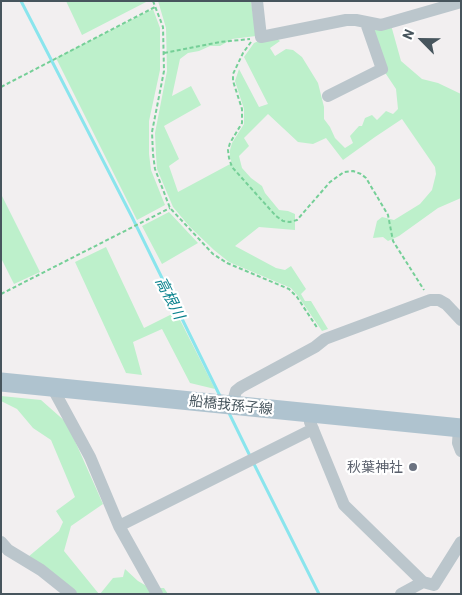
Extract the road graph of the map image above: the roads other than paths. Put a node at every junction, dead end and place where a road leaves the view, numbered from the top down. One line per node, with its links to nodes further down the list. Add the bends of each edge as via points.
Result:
1 (256, 1): 3 (street, via 261,37 346,20)
2 (461, 2): 3 (street, via 381,25)
3 (366, 23): 4 (street, via 382,69)
4 (328, 96)
5 (461, 320): 8 (street, via 446,304 430,300 324,339 315,347 241,386)
6 (1, 382): 7 (main road, 船橋我孫子線)
7 (52, 387): 8 (main road, 船橋我孫子線); 12 (street, via 90,458)
8 (232, 405): 9 (main road, 船橋我孫子線)
9 (310, 421): 10 (main road, 船橋我孫子線); 12 (street, via 252,459); 15 (street, via 344,505)
10 (460, 428): 11 (street, via 458,443)
11 (461, 452)
12 (119, 526): 17 (street)
13 (1, 542): 16 (street)
14 (461, 542): 15 (street)
15 (433, 587): 18 (street)
16 (71, 594)
17 (157, 594)
18 (401, 594)

